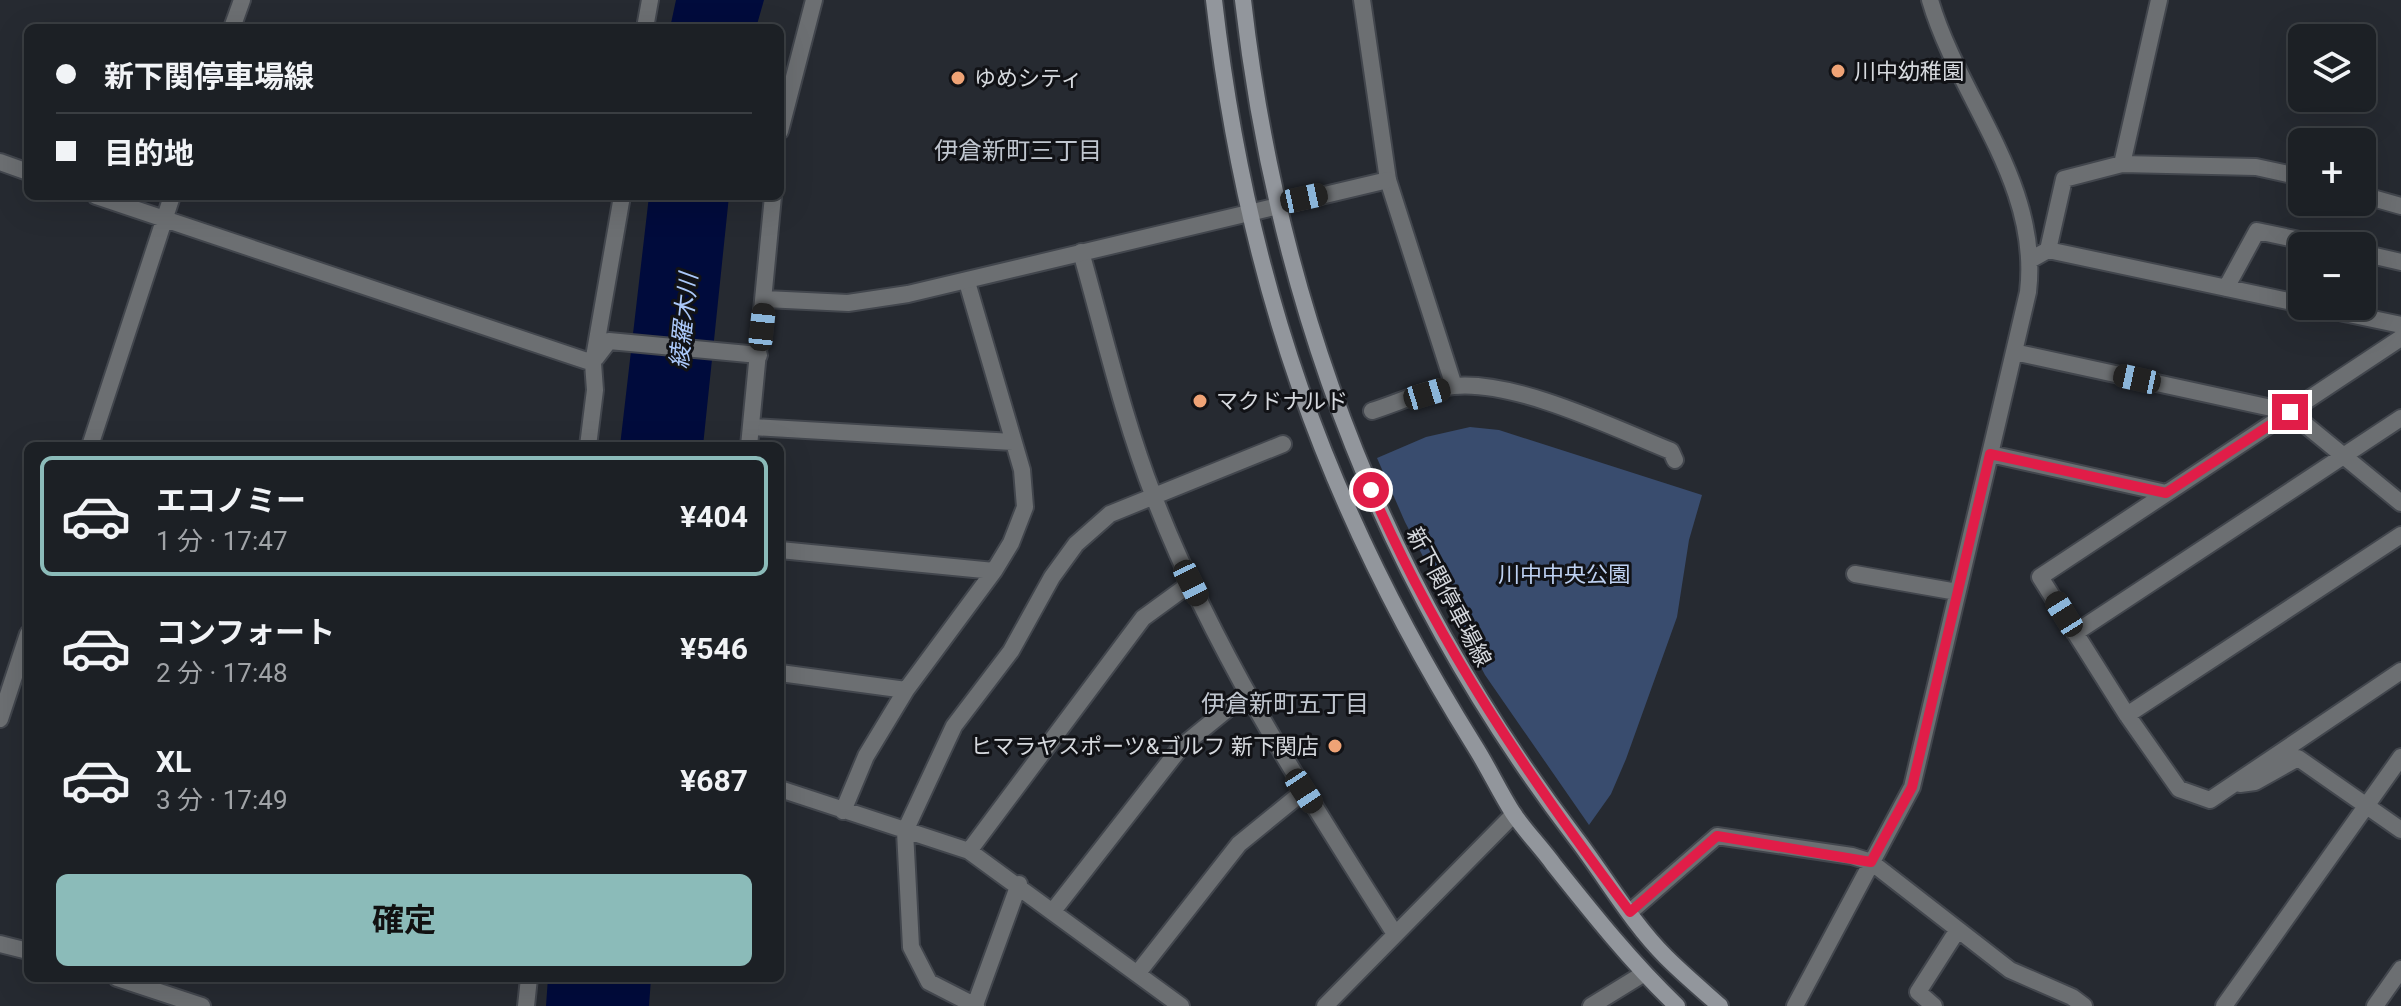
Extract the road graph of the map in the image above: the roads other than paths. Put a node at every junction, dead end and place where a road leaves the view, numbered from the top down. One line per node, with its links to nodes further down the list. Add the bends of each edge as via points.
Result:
1 (242, 0): 9 (street)
2 (650, 0): 10 (street)
3 (814, 0): 11 (street)
4 (1214, 0): 24 (main road)
5 (1243, 0): 22 (main road, 新下関停車場線)
6 (1362, 0): 16 (street)
7 (1930, 0): 30 (street, via 1958,75 2000,151 2019,200)
8 (2159, 0): 13 (street)
9 (233, 24)
10 (646, 24)
11 (784, 116)
12 (0, 162): 14 (street)
13 (2122, 164): 15 (street, via 2256,167); 27 (street, via 2064,179)
14 (24, 171)
15 (2288, 174)
16 (1388, 180): 22 (street); 42 (street)
17 (2376, 199): 23 (street)
18 (107, 200): 25 (street)
19 (171, 200): 25 (street)
20 (621, 200): 41 (street)
21 (773, 200): 34 (street)
22 (1276, 204): 24 (street); 85 (main road, 新下関停車場線, via 1311,333 1350,442 1431,616 1506,742)
23 (2401, 206)
24 (1247, 212): 28 (street); 78 (main road, via 1274,317 1332,475 1407,634)
25 (163, 221): 41 (street); 47 (street)
26 (2288, 238): 33 (street, via 2257,231)
27 (2048, 250): 30 (street); 33 (street)
28 (1081, 252): 32 (street); 56 (street)
29 (2376, 256): 31 (street)
30 (2032, 259): 39 (street)
31 (2401, 262)
32 (967, 282): 34 (street, via 848,303); 50 (street)
33 (2226, 288): 35 (street)
34 (765, 299): 40 (street)
35 (2288, 301)
36 (2376, 320): 37 (street)
37 (2401, 325)
38 (2401, 338): 44 (street)
39 (2014, 352): 44 (street); 52 (street)
40 (759, 355): 41 (street, via 609,341); 46 (street)
41 (593, 363): 48 (street)
42 (1454, 386): 43 (street); 54 (street, via 1499,390 1560,407 1671,451)
43 (1372, 411)
44 (2290, 412): 53 (street); 55 (street)
45 (2401, 418): 53 (street)
46 (752, 427): 49 (street); 50 (street)
47 (91, 442)
48 (588, 442)
49 (750, 442)
50 (1013, 442): 60 (street, via 1025,507)
51 (1283, 444): 56 (street)
52 (1990, 454): 55 (street); 63 (street)
53 (2344, 456): 57 (street); 64 (street)
54 (1675, 460)
55 (2166, 493): 64 (street, via 2040,577)
56 (1153, 497): 62 (street); 80 (street, via 1110,514 1076,544 1011,651 954,726)
57 (2401, 503)
58 (2401, 535): 70 (street)
59 (784, 550): 60 (street)
60 (994, 571): 68 (street)
61 (1855, 574): 63 (street)
62 (1191, 583): 69 (street); 81 (street, via 1143,618)
63 (1957, 592): 82 (street, via 1912,787)
64 (2075, 633): 70 (street)
65 (24, 646): 71 (street)
66 (2401, 671): 73 (street)
67 (784, 674): 68 (street)
68 (906, 690): 77 (street, via 866,756)
69 (1246, 694): 75 (street); 84 (street, via 1181,747)
70 (2127, 715): 73 (street, via 2179,789 2210,800)
71 (0, 719)
72 (2401, 757): 76 (street)
73 (2231, 785): 76 (street, via 2255,782 2298,758)
74 (784, 790): 77 (street)
75 (1304, 791): 87 (street); 91 (street, via 1239,844)
76 (2366, 804): 79 (street); 106 (street)
77 (843, 811): 80 (street)
78 (1514, 814): 87 (street); 92 (main road)
79 (2401, 830)
80 (905, 831): 81 (street); 97 (street, via 911,947 929,982)
81 (969, 851): 83 (street)
82 (1871, 862): 85 (street, via 1717,836); 86 (street); 103 (street)
83 (1019, 884): 84 (street); 97 (street)
84 (1053, 911): 91 (street)
85 (1630, 912): 102 (main road, 新下関停車場線, via 1665,956)
86 (1957, 931): 104 (street, via 1918,992); 105 (street, via 2010,970)
87 (1395, 934): 99 (street)
88 (0, 944): 89 (street)
89 (24, 950)
90 (2401, 969): 107 (street)
91 (1137, 974): 98 (street)
92 (1643, 974): 100 (street); 101 (main road)
93 (129, 982): 95 (street)
94 (529, 982): 96 (street)
95 (202, 1006)
96 (526, 1006)
97 (976, 1006)
98 (1181, 1006)
99 (1325, 1006)
100 (1591, 1006)
101 (1677, 1006)
102 (1720, 1006)
103 (1795, 1006)
104 (1934, 1006)
105 (2084, 1006)
106 (2224, 1006)
107 (2375, 1006)

